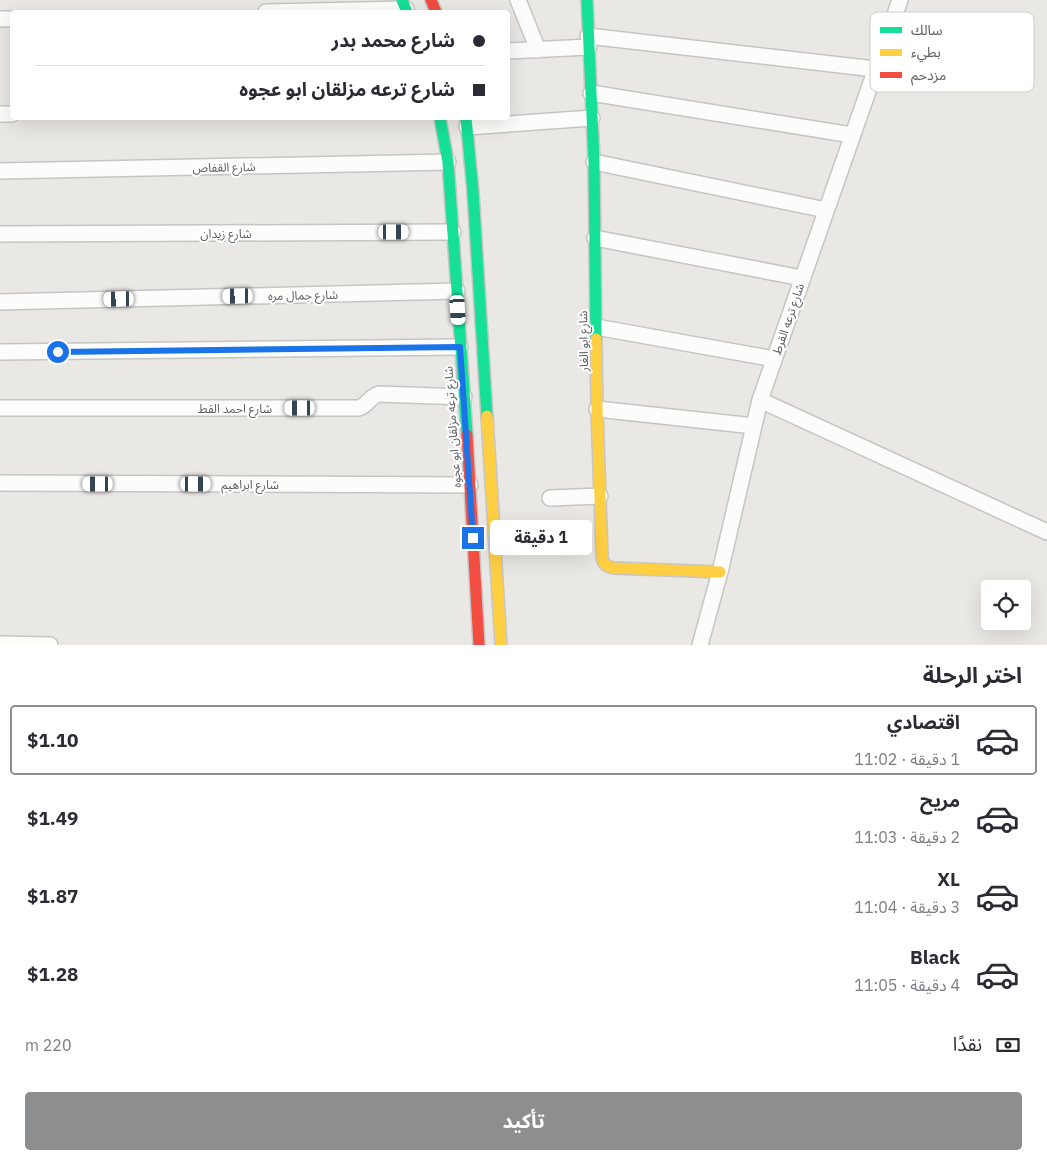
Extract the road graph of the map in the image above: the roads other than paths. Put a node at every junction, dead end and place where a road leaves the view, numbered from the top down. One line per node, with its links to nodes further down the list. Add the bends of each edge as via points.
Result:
1 (518, 0): 8 (street)
2 (587, 0): 7 (main road, شارع ابو الغار)
3 (900, 0): 6 (street, شارع ترعه القرط)
4 (405, 7): 5 (street)
5 (322, 10)
6 (896, 12)
7 (589, 42): 8 (street); 10 (street); 12 (main road, شارع ابو الغار)
8 (538, 50): 9 (street)
9 (510, 51)
10 (870, 69)
11 (870, 83): 16 (street, شارع ترعه القرط)
12 (591, 93): 13 (main road, شارع ابو الغار); 16 (street)
13 (592, 118): 15 (street); 18 (main road, شارع ابو الغار)
14 (440, 120): 17 (main road, شارع ترعه مزلقان ابو عجوه)
15 (467, 122): 45 (main road)
16 (852, 135): 20 (street, شارع ترعه القرط)
17 (448, 162): 19 (street, شارع القفاص); 21 (main road, شارع ترعه مزلقان ابو عجوه)
18 (594, 162): 20 (street); 23 (main road, شارع ابو الغار)
19 (0, 171)
20 (826, 210): 24 (street, شارع ترعه القرط)
21 (453, 232): 22 (street, شارع زيدان); 25 (main road, شارع ترعه مزلقان ابو عجوه)
22 (0, 234)
23 (595, 238): 24 (street); 27 (main road, شارع ابو الغار)
24 (802, 278): 30 (street, شارع ترعه القرط)
25 (457, 291): 26 (street, شارع جمال مره); 28 (main road, شارع ترعه مزلقان ابو عجوه)
26 (0, 302)
27 (596, 327): 30 (street); 34 (main road, شارع ابو الغار)
28 (460, 347): 29 (street); 31 (main road, شارع ترعه مزلقان ابو عجوه)
29 (0, 352)
30 (774, 359): 32 (street, شارع ترعه القرط)
31 (464, 397): 33 (street, شارع احمد القط, via 379,394 359,408); 37 (main road, شارع ترعه مزلقان ابو عجوه)
32 (760, 400): 35 (street, شارع ترعه القرط); 40 (street)
33 (0, 408)
34 (598, 409): 35 (street); 38 (main road, شارع ابو الغار)
35 (754, 426): 41 (street, شارع ترعه القرط)
36 (0, 483): 37 (street, شارع ابراهيم)
37 (470, 485): 44 (main road, شارع ترعه مزلقان ابو عجوه)
38 (600, 496): 39 (street); 41 (main road, شارع ابو الغار, via 602,556 608,567)
39 (550, 498)
40 (1047, 532)
41 (720, 572): 46 (street, شارع ترعه القرط)
42 (0, 644): 43 (street)
43 (50, 645)
44 (479, 645)
45 (501, 645)
46 (700, 645)

